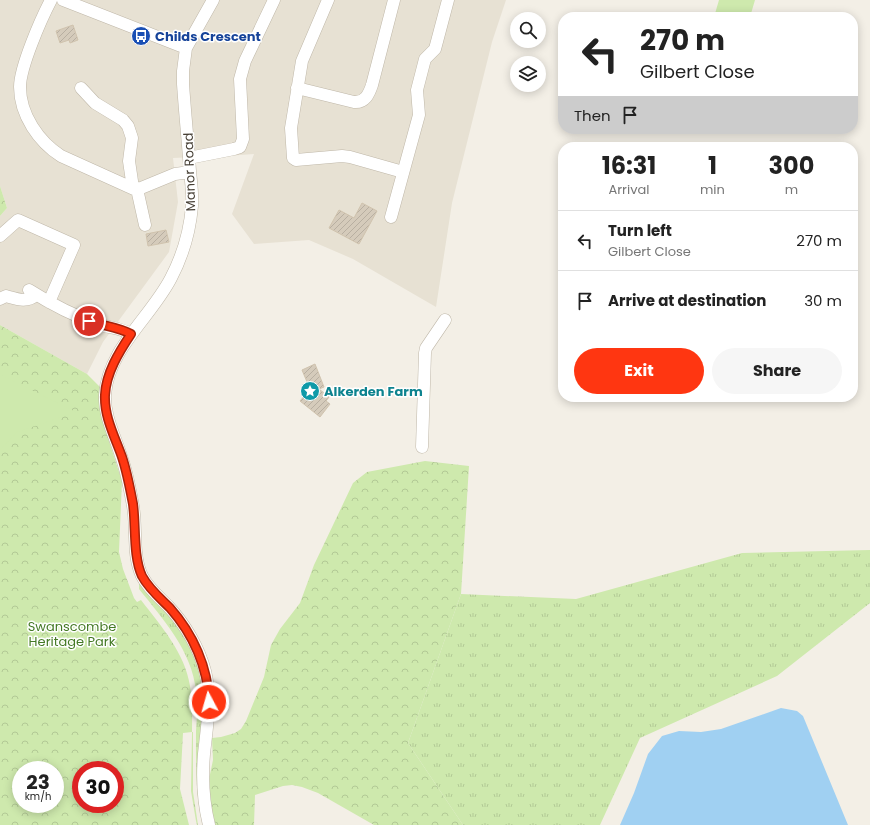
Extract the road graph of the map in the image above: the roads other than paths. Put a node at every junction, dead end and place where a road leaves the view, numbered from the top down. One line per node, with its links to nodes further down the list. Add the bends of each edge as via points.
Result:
1 (50, 0): 14 (street, via 21,77 21,94 29,119 37,134 57,154)
2 (62, 0): 8 (street)
3 (213, 0): 8 (street, Manor Road)
4 (274, 0): 11 (street, via 245,61 240,79 243,139 240,147)
5 (328, 0): 10 (street, via 304,52)
6 (394, 0): 10 (street, via 372,85 364,100 354,102)
7 (448, 0): 13 (street, via 435,49 425,59 418,84 419,115)
8 (186, 48): 11 (street, Manor Road, via 182,78)
9 (81, 88): 14 (street, via 95,103 128,126 132,138 130,161)
10 (297, 88): 13 (street, via 291,128 293,159 344,156)
11 (189, 158): 12 (street, Manor Road)
12 (190, 172): 14 (street, via 175,174); 21 (street, Manor Road, via 192,205 188,231 174,273 163,293)
13 (403, 172): 15 (street)
14 (135, 189): 16 (street)
15 (391, 217)
16 (145, 225)
17 (0, 236): 19 (street, via 18,220 74,245)
18 (0, 299): 19 (street, via 6,296 18,300 29,299 33,292)
19 (49, 302): 21 (street, via 89,321)
20 (445, 320): 22 (street, via 425,353)
21 (131, 334): 23 (street, Manor Road, via 109,376 106,406 129,483 135,521 136,556 140,571 147,584 185,627 205,672 209,702 203,782)
22 (422, 447)
23 (209, 825)

